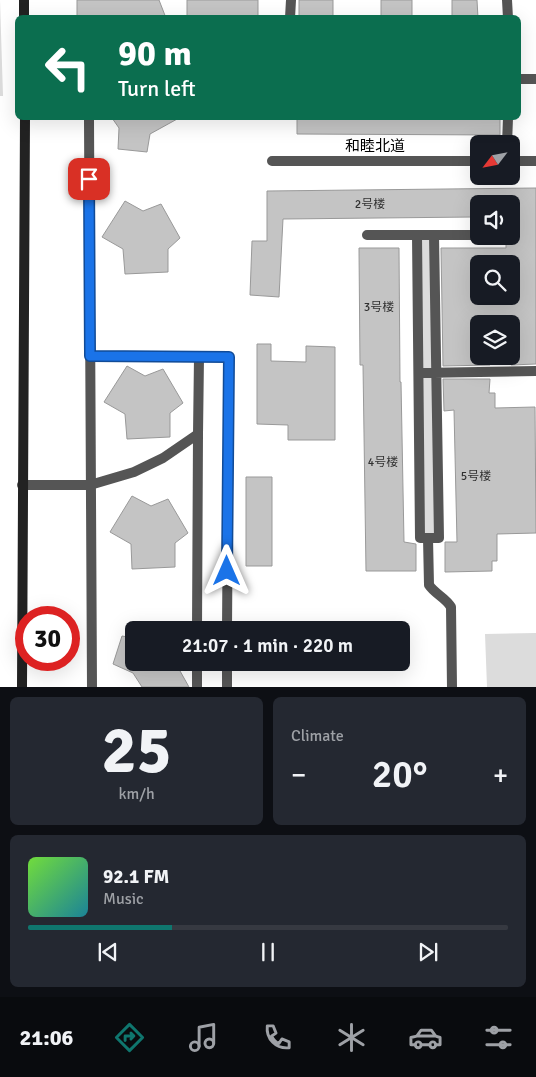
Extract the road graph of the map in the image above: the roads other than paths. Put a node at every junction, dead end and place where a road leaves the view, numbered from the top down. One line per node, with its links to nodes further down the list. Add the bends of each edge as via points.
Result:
1 (24, 0): 4 (main road)
2 (291, 0): 5 (street)
3 (508, 0): 6 (street)
4 (24, 15)
5 (290, 15)
6 (508, 15)
7 (536, 79): 8 (street)
8 (521, 80)
9 (25, 120): 27 (main road)
10 (89, 120): 21 (street)
11 (508, 120): 12 (street)
12 (507, 135)
13 (272, 161): 14 (street, 和睦北道)
14 (470, 161)
15 (520, 161): 16 (street)
16 (536, 161)
17 (367, 235): 18 (street)
18 (417, 235): 19 (street); 25 (street)
19 (434, 235): 20 (street); 24 (street)
20 (470, 235)
21 (90, 356): 22 (street); 28 (street)
22 (199, 356): 26 (street); 31 (street, via 229,357)
23 (536, 371): 24 (street)
24 (435, 372): 25 (street); 29 (street, via 439,538)
25 (419, 373): 29 (street, via 420,538)
26 (198, 434): 28 (street, via 163,458 134,472); 30 (street)
27 (22, 485): 28 (street); 34 (main road)
28 (90, 485): 35 (street)
29 (428, 538): 38 (street, via 430,585 451,607)
30 (197, 621)
31 (227, 621)
32 (197, 671): 36 (street)
33 (227, 671): 37 (street)
34 (22, 687)
35 (92, 687)
36 (197, 687)
37 (227, 687)
38 (452, 687)

